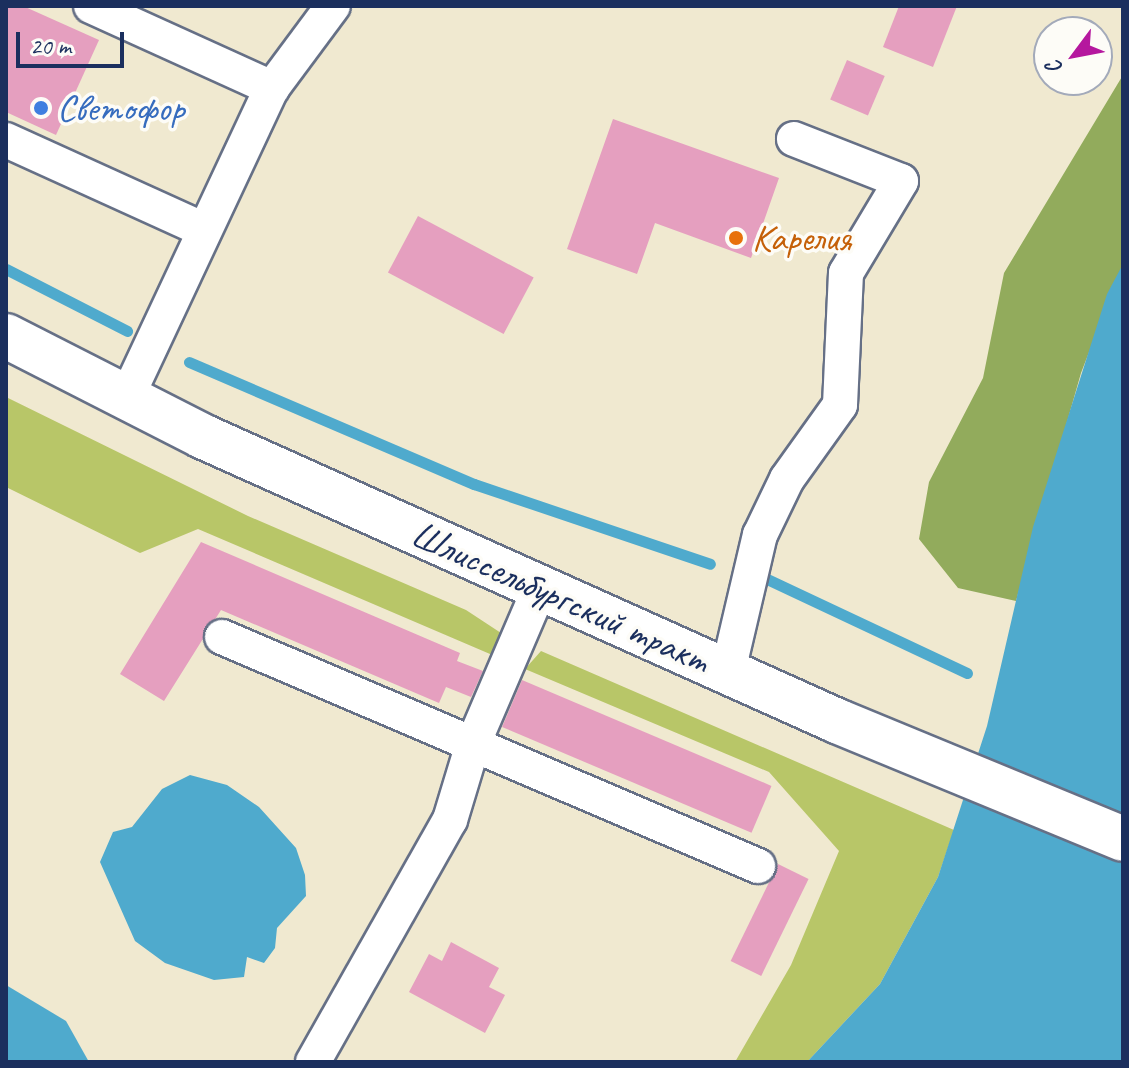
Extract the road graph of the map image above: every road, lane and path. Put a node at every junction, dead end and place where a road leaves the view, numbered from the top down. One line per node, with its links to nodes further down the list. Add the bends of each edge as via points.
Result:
1 (91, 6): 3 (street)
2 (333, 6): 3 (street)
3 (272, 88): 6 (street)
4 (794, 139): 11 (street, via 901,181 846,273 840,405 787,479 760,535)
5 (6, 140): 6 (street)
6 (204, 230): 8 (street)
7 (6, 336): 8 (main road, Шлиссельбургский тракт)
8 (126, 399): 9 (main road, Шлиссельбургский тракт)
9 (540, 588): 11 (main road, Шлиссельбургский тракт); 12 (street)
10 (222, 637): 12 (street)
11 (728, 671): 13 (main road, Шлиссельбургский тракт)
12 (473, 744): 14 (street); 15 (street, via 450,820)
13 (1123, 839)
14 (758, 866)
15 (313, 1062)

